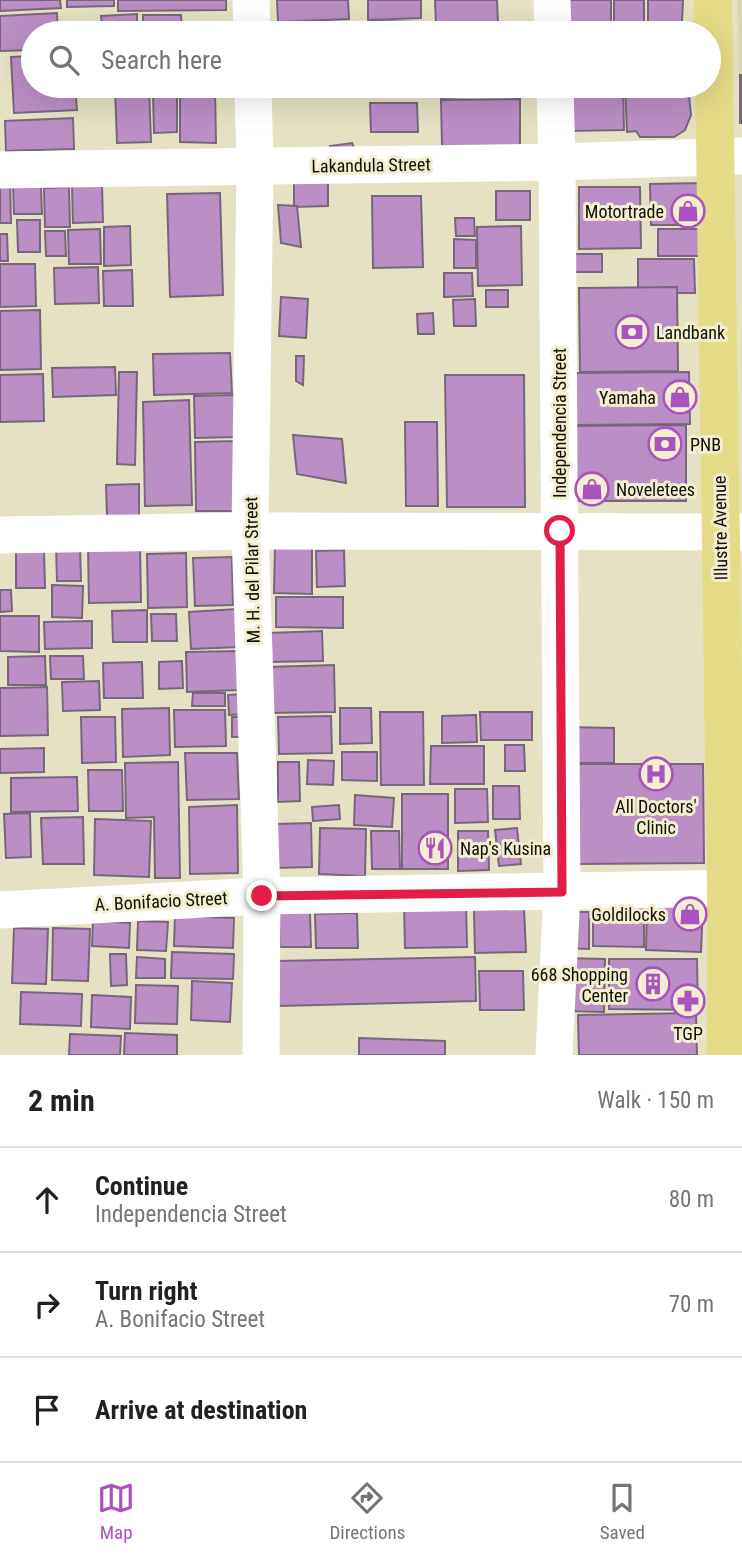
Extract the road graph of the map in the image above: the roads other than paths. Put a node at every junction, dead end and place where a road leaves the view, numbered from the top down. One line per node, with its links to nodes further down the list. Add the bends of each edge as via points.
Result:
1 (251, 0): 4 (street)
2 (552, 0): 5 (street)
3 (713, 0): 6 (main road, Illustre Avenue)
4 (252, 21)
5 (553, 21)
6 (715, 21)
7 (721, 83): 10 (main road, Illustre Avenue)
8 (253, 98): 12 (street, M. H. del Pilar Street)
9 (555, 98): 11 (street, Independencia Street)
10 (728, 156): 11 (street, Lakandula Street); 16 (main road, Illustre Avenue)
11 (557, 162): 12 (street, Lakandula Street); 15 (street, Independencia Street)
12 (255, 166): 13 (street, Lakandula Street); 14 (street, M. H. del Pilar Street)
13 (0, 170)
14 (250, 531): 15 (street); 17 (street); 20 (street, M. H. del Pilar Street)
15 (560, 531): 16 (street); 19 (street, Independencia Street)
16 (731, 532): 18 (main road, Illustre Avenue)
17 (0, 535)
18 (734, 888): 19 (street, A. Bonifacio Street); 24 (main road, Illustre Avenue)
19 (562, 892): 20 (street, A. Bonifacio Street); 23 (street, Independencia Street)
20 (262, 896): 21 (street, A. Bonifacio Street); 22 (street, M. H. del Pilar Street)
21 (0, 910)
22 (261, 1055)
23 (554, 1055)
24 (726, 1055)

